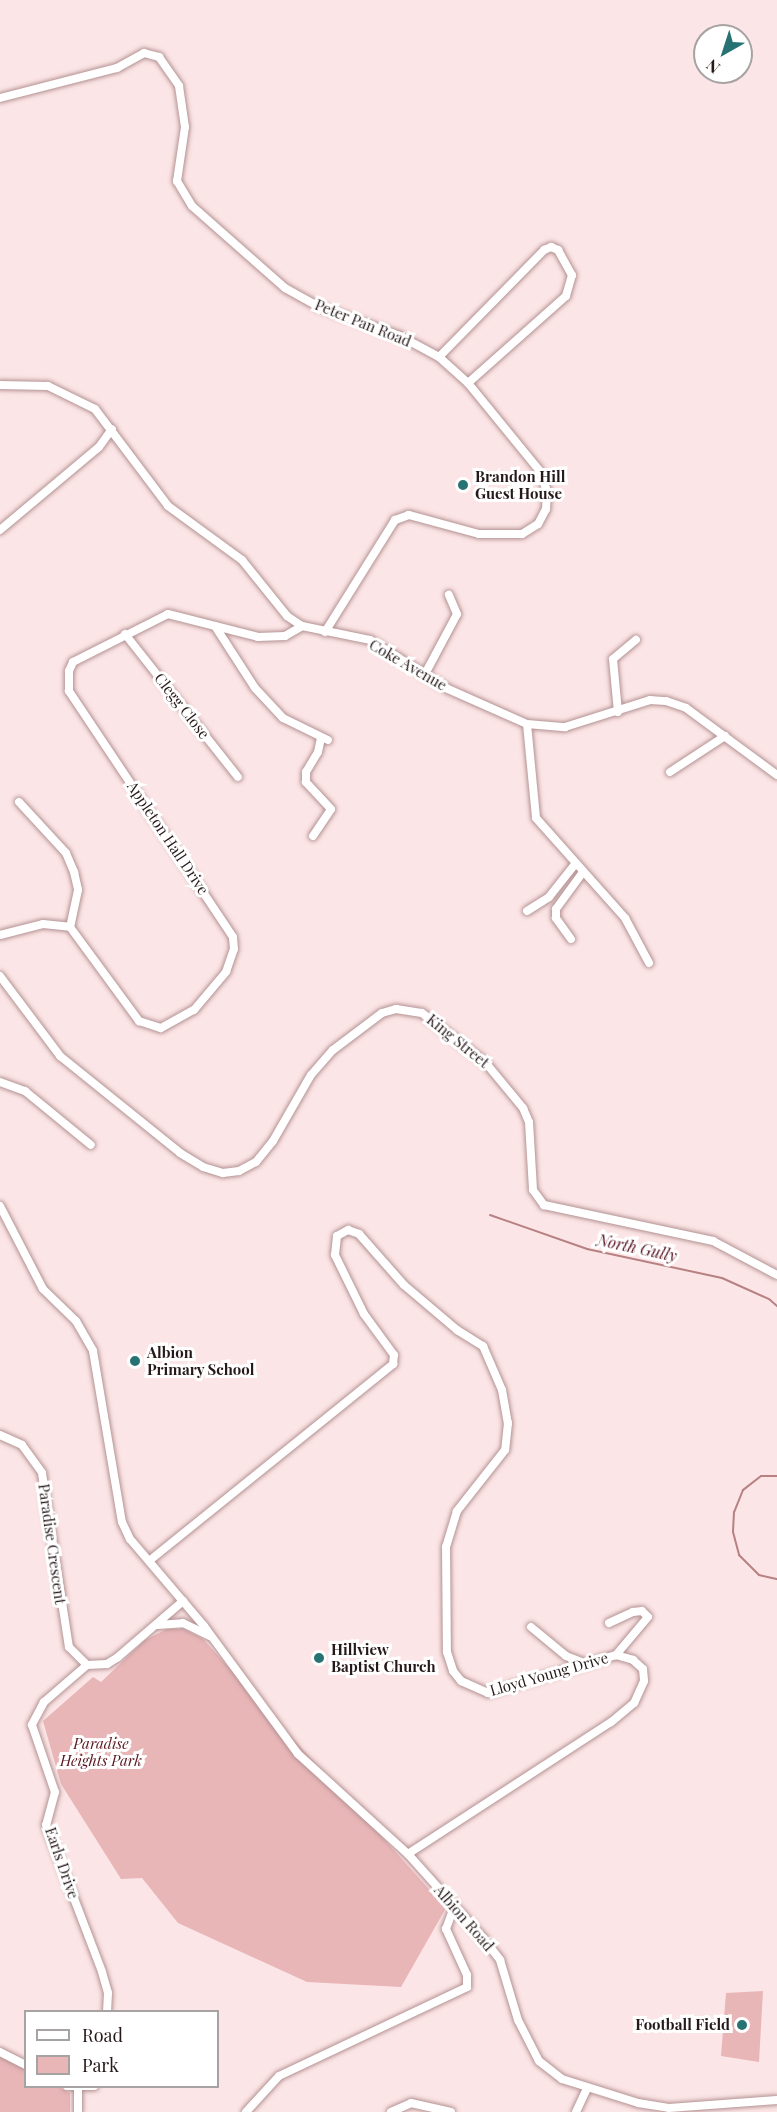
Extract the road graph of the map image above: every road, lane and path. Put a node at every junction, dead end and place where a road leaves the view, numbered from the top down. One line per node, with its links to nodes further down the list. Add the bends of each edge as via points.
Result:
1 (0, 98): 2 (street, Peter Pan Road, via 117,68 144,53 159,57 179,86 184,127 177,181 192,206 285,288 317,306 400,336)
2 (440, 357): 3 (street, Peter Pan Road); 3 (street, via 544,250 558,250 571,271 566,296)
3 (468, 383): 10 (street, Peter Pan Road, via 539,470 547,491 543,517 532,530 507,536 479,534 419,516 402,516 390,525)
4 (0, 385): 5 (street, Coke Avenue, via 48,386 95,409)
5 (112, 429): 6 (street, via 99,447); 9 (street, Coke Avenue, via 168,506 242,560 287,616)
6 (0, 530)
7 (449, 595): 13 (street, via 457,614)
8 (215, 626): 9 (street, Appleton Hall Drive, via 258,637 285,636); 11 (street, Appleton Hall Drive, via 168,614); 21 (street, via 262,696 283,718 325,739 306,772 306,782 331,809)
9 (302, 626): 10 (street, Coke Avenue)
10 (325, 632): 13 (street, Coke Avenue, via 370,640)
11 (125, 634): 19 (street, Clegg Close); 25 (street, Appleton Hall Drive, via 73,662 67,680 69,691 203,889 233,937 234,949 226,972 194,1010 161,1028 139,1021)
12 (636, 640): 14 (street, via 613,659)
13 (425, 674): 15 (street, Coke Avenue)
14 (618, 711): 15 (street, Coke Avenue, via 566,727); 16 (street, Coke Avenue, via 650,700 666,701 686,708)
15 (527, 724): 22 (street, via 536,818)
16 (725, 736): 17 (street); 18 (street, Coke Avenue)
17 (670, 772)
18 (777, 775)
19 (238, 777)
20 (19, 802): 25 (street, via 66,853 74,872 78,890)
21 (313, 836)
22 (576, 863): 23 (street); 24 (street, via 549,897)
23 (584, 872): 27 (street, via 556,909 556,918); 28 (street, via 625,918)
24 (528, 911)
25 (70, 927): 26 (street, via 43,924)
26 (0, 935)
27 (571, 939)
28 (648, 963)
29 (0, 976): 34 (street, King Street, via 60,1056 180,1153 223,1173 239,1171 256,1162 273,1141 311,1075 333,1050 382,1013 396,1009 422,1013 485,1062 523,1108 530,1122 533,1190 544,1205 713,1241)
30 (0, 1082): 31 (street, via 25,1091)
31 (91, 1145)
32 (0, 1206): 33 (street)
33 (3, 1217): 36 (street, via 43,1288 76,1321 93,1352 122,1522)
34 (777, 1275)
35 (0, 1435): 44 (street, Paradise Crescent, via 22,1445 42,1473 69,1647)
36 (148, 1561): 37 (street, Albion Road); 43 (street, Lloyd Young Drive, via 393,1364 394,1355 364,1314 335,1255 337,1236 348,1230 359,1234 384,1264 434,1311 483,1346 502,1390 508,1423 506,1450 457,1511 446,1546 447,1652 453,1671 461,1682 488,1693)
37 (183, 1600): 39 (street); 41 (street, Albion Road)
38 (609, 1623): 42 (street, via 633,1612 642,1611 648,1617)
39 (157, 1625): 41 (street, via 183,1623); 44 (street, via 107,1664)
40 (531, 1627): 43 (street, via 566,1656)
41 (212, 1637): 45 (street, Albion Road, via 298,1754)
42 (616, 1655): 43 (street, Lloyd Young Drive); 45 (street, Lloyd Young Drive, via 633,1660 643,1669 644,1681 634,1703 581,1743 430,1836)
43 (588, 1664)
44 (87, 1665): 47 (street, Earls Drive, via 44,1702 32,1725 55,1792 46,1825 108,1993)
45 (408, 1854): 46 (street, Albion Road)
46 (454, 1907): 51 (street, Albion Road, via 500,1960 518,2020 539,2061 562,2079); 55 (street, via 446,1929 467,1976 467,1987 279,2076)
47 (107, 2010)
48 (0, 2052): 49 (street)
49 (24, 2064)
50 (78, 2088): 54 (street)
51 (587, 2088): 53 (street, Albion Road, via 669,2108); 58 (street)
52 (777, 2100): 53 (street, Albion Road)
53 (711, 2109)
54 (78, 2112)
55 (246, 2112)
56 (391, 2112): 57 (street, via 411,2103)
57 (451, 2112)
58 (576, 2112)

